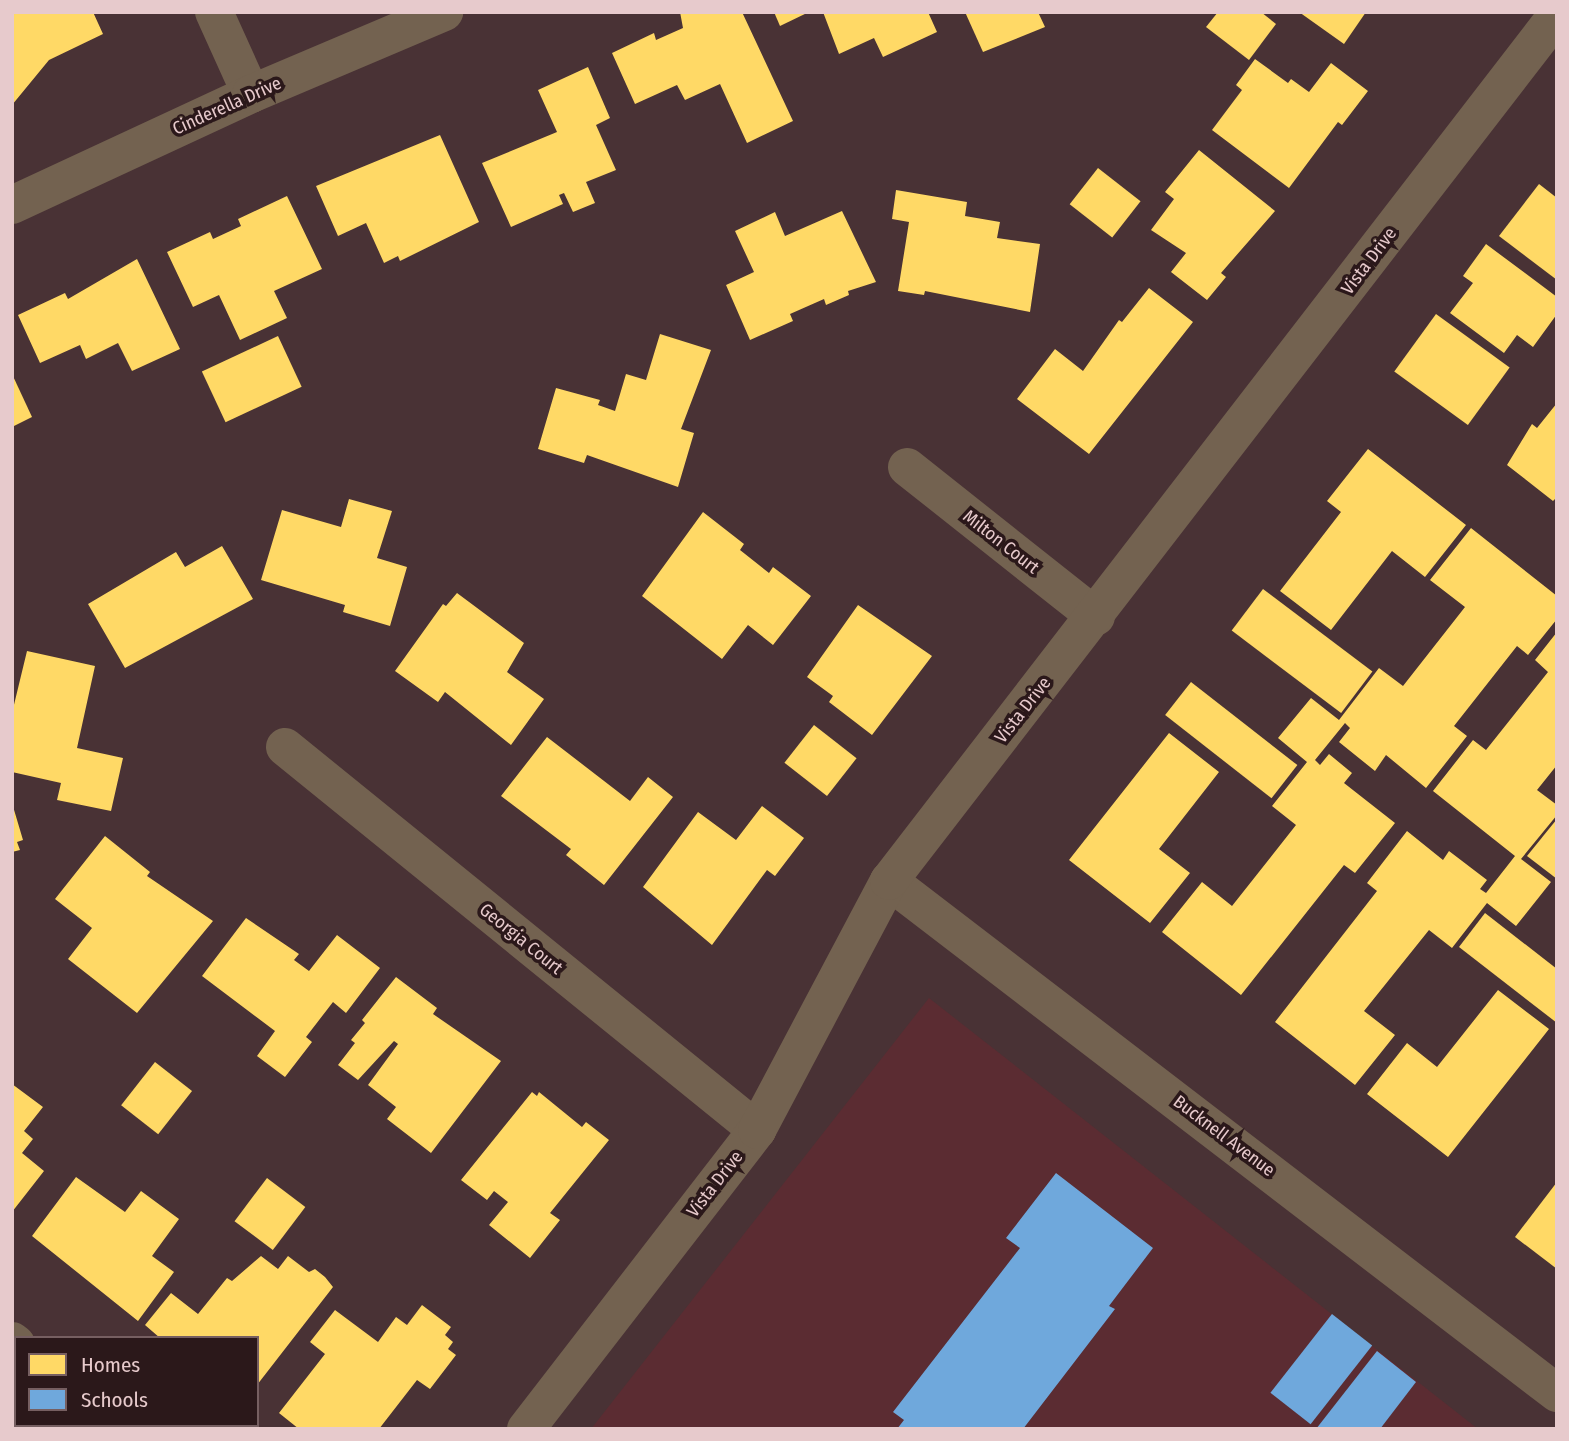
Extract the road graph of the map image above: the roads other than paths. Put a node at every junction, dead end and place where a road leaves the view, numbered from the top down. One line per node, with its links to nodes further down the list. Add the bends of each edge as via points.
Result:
1 (214, 12): 4 (street)
2 (444, 12): 4 (street, Cinderella Drive)
3 (1557, 15): 7 (street, Vista Drive)
4 (251, 94): 5 (street, Cinderella Drive)
5 (12, 205)
6 (907, 467): 7 (street, Milton Court)
7 (1096, 617): 9 (street, Vista Drive)
8 (285, 747): 10 (street, Georgia Court)
9 (889, 881): 10 (street, Vista Drive); 11 (street, Bucknell Avenue)
10 (757, 1130): 12 (street, Vista Drive)
11 (1557, 1393)
12 (526, 1429)

